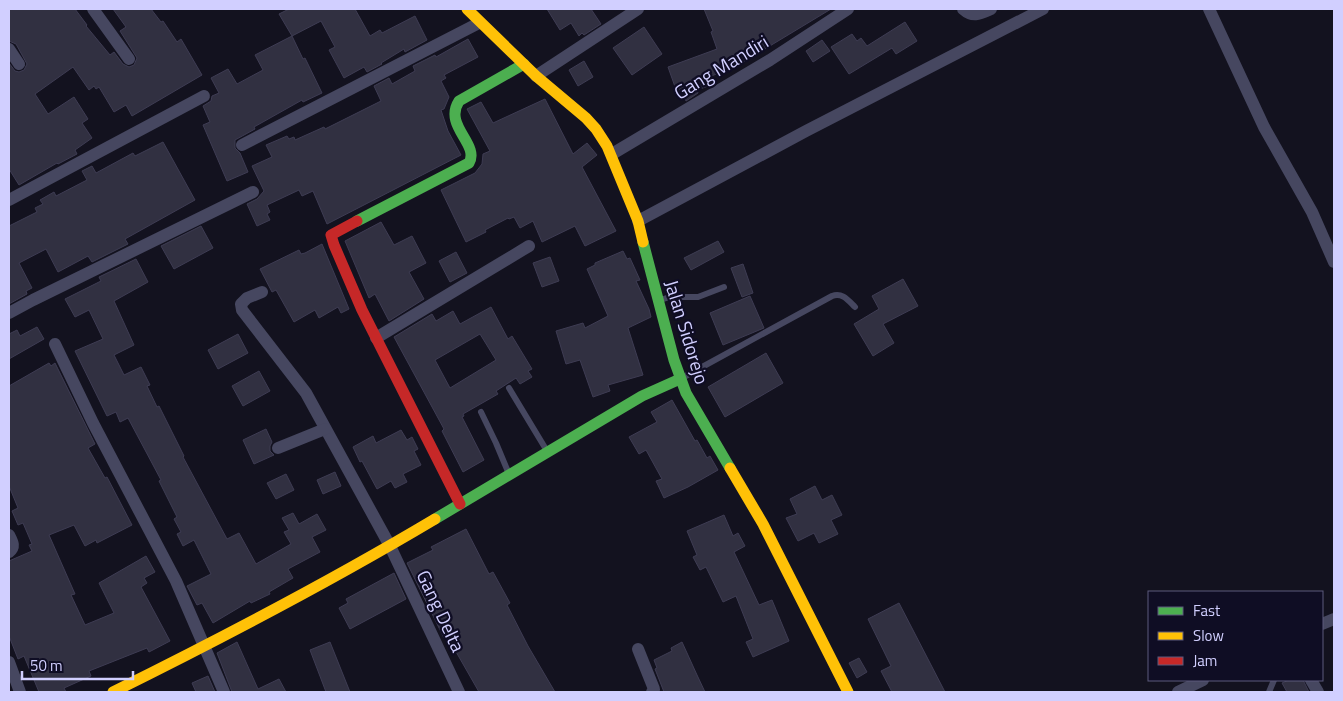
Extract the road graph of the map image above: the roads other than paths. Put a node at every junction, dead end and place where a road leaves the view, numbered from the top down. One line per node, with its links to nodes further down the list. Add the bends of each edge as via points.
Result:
1 (93, 9): 11 (street)
2 (467, 9): 9 (street, Jalan Sidorejo)
3 (638, 9): 14 (street)
4 (848, 9): 17 (street, Gang Mandiri, via 770,60)
5 (964, 9): 6 (street, via 972,15)
6 (991, 9)
7 (1043, 9): 20 (street)
8 (1208, 9): 22 (street, via 1264,127 1312,212)
9 (480, 23): 13 (street, Jalan Sidorejo); 16 (street)
10 (9, 49): 12 (street)
11 (128, 59)
12 (19, 64)
13 (524, 64): 14 (street, Jalan Sidorejo); 28 (street, via 455,105 455,118 472,152 469,163 331,235)
14 (536, 76): 17 (street, Jalan Sidorejo, via 586,118)
15 (204, 96): 19 (street)
16 (242, 145)
17 (612, 154): 20 (street, Jalan Sidorejo)
18 (253, 192): 27 (street)
19 (9, 200)
20 (638, 222): 25 (street, Jalan Sidorejo)
21 (529, 246): 28 (street)
22 (1334, 262)
23 (724, 287): 25 (lane, via 698,297)
24 (262, 292): 33 (street, Gang Delta, via 241,304 242,310 306,393)
25 (658, 300): 30 (street, Jalan Sidorejo)
26 (855, 307): 30 (lane, via 841,295 832,296)
27 (9, 313)
28 (376, 338): 37 (street)
29 (55, 344): 41 (street, via 176,581)
30 (680, 379): 35 (street, via 642,396); 50 (street, Jalan Sidorejo, via 763,524)
31 (509, 388): 35 (lane)
32 (481, 412): 36 (lane)
33 (325, 429): 34 (street); 39 (street, Gang Delta)
34 (278, 448)
35 (547, 452): 36 (street)
36 (510, 475): 37 (street)
37 (460, 504): 39 (street)
38 (9, 535): 40 (street, via 13,547)
39 (390, 546): 41 (street); 48 (street, Gang Delta)
40 (9, 552)
41 (204, 647): 46 (street); 47 (street)
42 (638, 649): 49 (street, via 654,689)
43 (9, 662): 45 (street)
44 (1201, 685): 51 (street)
45 (20, 692)
46 (112, 692)
47 (224, 692)
48 (458, 692)
49 (652, 692)
50 (848, 692)
51 (1178, 692)

